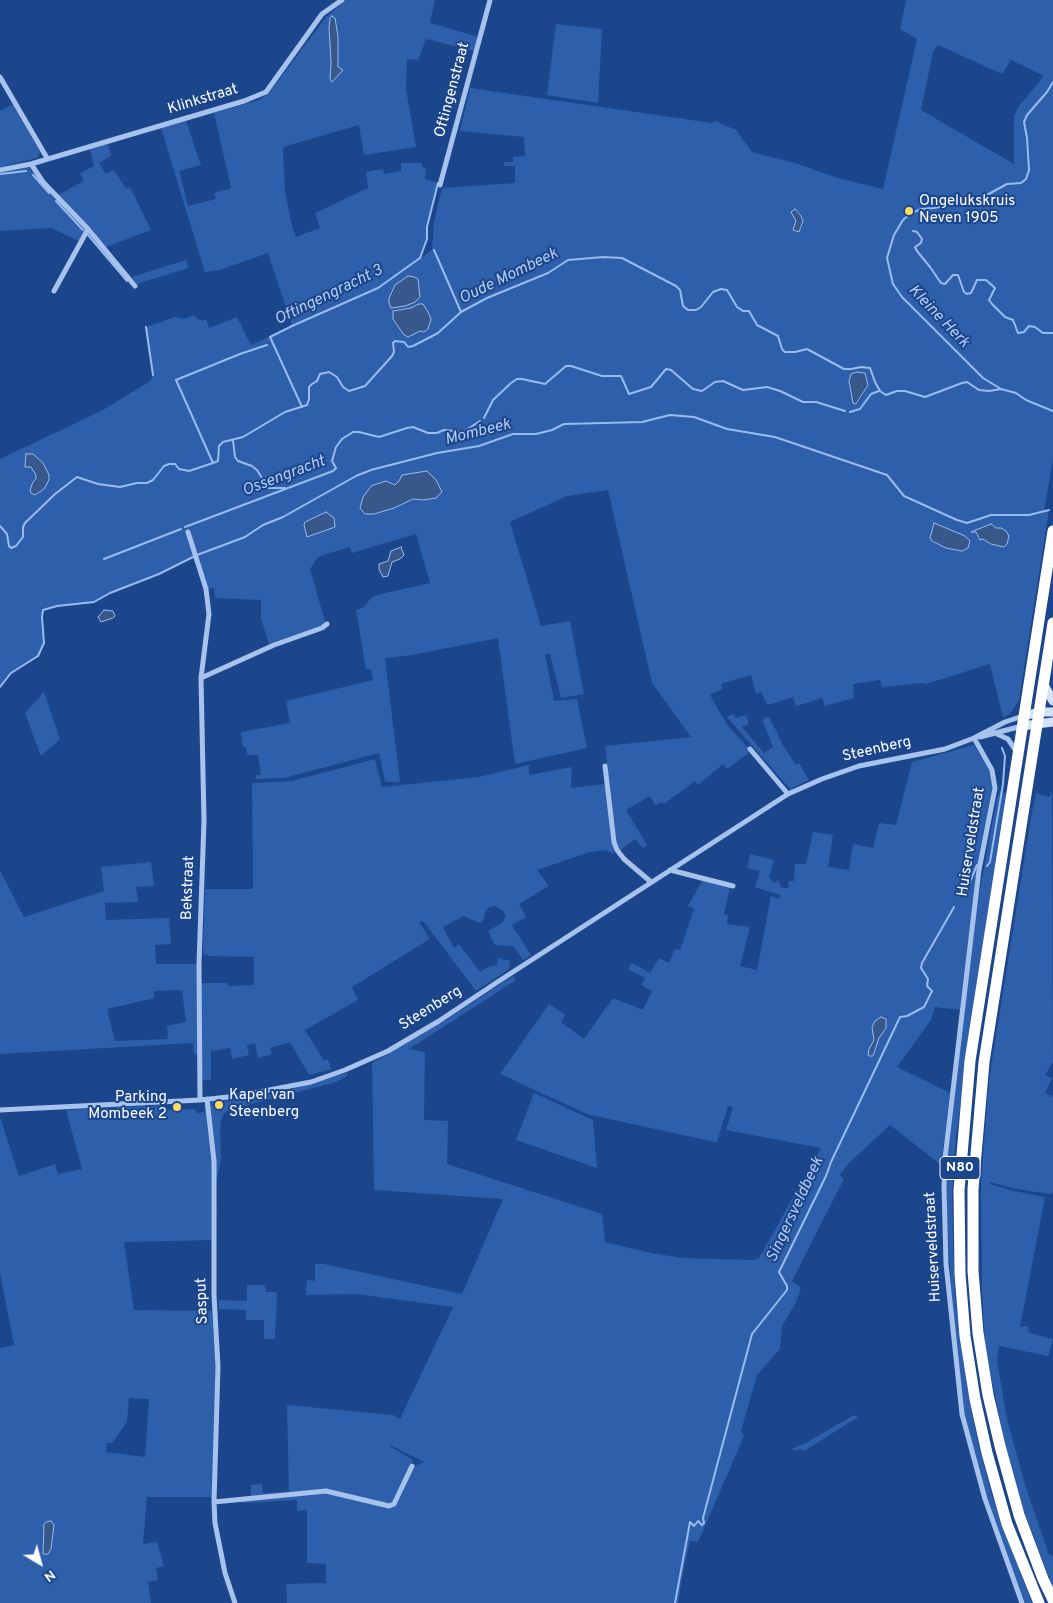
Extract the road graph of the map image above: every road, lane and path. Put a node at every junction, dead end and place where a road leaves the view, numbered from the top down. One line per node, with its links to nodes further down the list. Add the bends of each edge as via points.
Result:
1 (342, 0): 4 (street, Klinkstraat, via 322,14 266,92 244,102)
2 (490, 0): 7 (street, Oftingenstraat)
3 (0, 76): 4 (street)
4 (48, 158): 5 (street, Klinkstraat)
5 (31, 164): 6 (street, Klinkstraat); 8 (street, via 43,182)
6 (0, 170)
7 (440, 186)
8 (88, 229): 9 (street); 10 (street)
9 (135, 286)
10 (54, 291)
11 (1053, 531): 20 (highway, N80)
12 (188, 532): 15 (street, Bekstraat, via 206,589 209,614)
13 (1053, 623): 16 (highway, N80)
14 (327, 624): 15 (street)
15 (201, 678): 33 (street, Bekstraat, via 204,821 199,964)
16 (1043, 683): 17 (street); 18 (highway, N80)
17 (1053, 701)
18 (1039, 712): 19 (street, Steenberg); 20 (street, Steenberg); 22 (highway, N80)
19 (1053, 712)
20 (1023, 721): 22 (street, Steenberg); 23 (street, Steenberg); 24 (street, Steenberg, via 1005,722); 26 (highway, N80)
21 (1053, 722): 22 (street, Steenberg)
22 (1036, 724): 37 (highway, N80, via 984,1062 972,1189 973,1271 978,1333 1000,1446 1020,1515)
23 (996, 734): 24 (street, Steenberg); 26 (street, via 1008,739)
24 (974, 738): 28 (street, Steenberg, via 945,749 859,766); 39 (street, Huiserveldstraat, via 992,770 995,788 979,870 945,1150 946,1264 962,1414 985,1499)
25 (750, 749): 28 (street)
26 (1018, 754): 40 (highway, N80, via 967,1089 959,1190 960,1274 965,1336 987,1453 1007,1524)
27 (605, 766): 30 (street, via 617,850)
28 (788, 794): 29 (street, Steenberg)
29 (670, 870): 30 (street, Steenberg); 31 (street)
30 (651, 882): 32 (street, Steenberg, via 388,1051 311,1082)
31 (733, 886)
32 (207, 1099): 33 (street, Steenberg); 36 (street, Sasput, via 214,1161 214,1295 218,1367)
33 (200, 1100): 34 (street, Steenberg)
34 (0, 1110)
35 (412, 1466): 36 (street, via 394,1504 389,1506 326,1491)
36 (214, 1502): 38 (street, Sasput, via 223,1565)
37 (1053, 1600)
38 (235, 1603)
39 (1022, 1603)
40 (1039, 1603)

